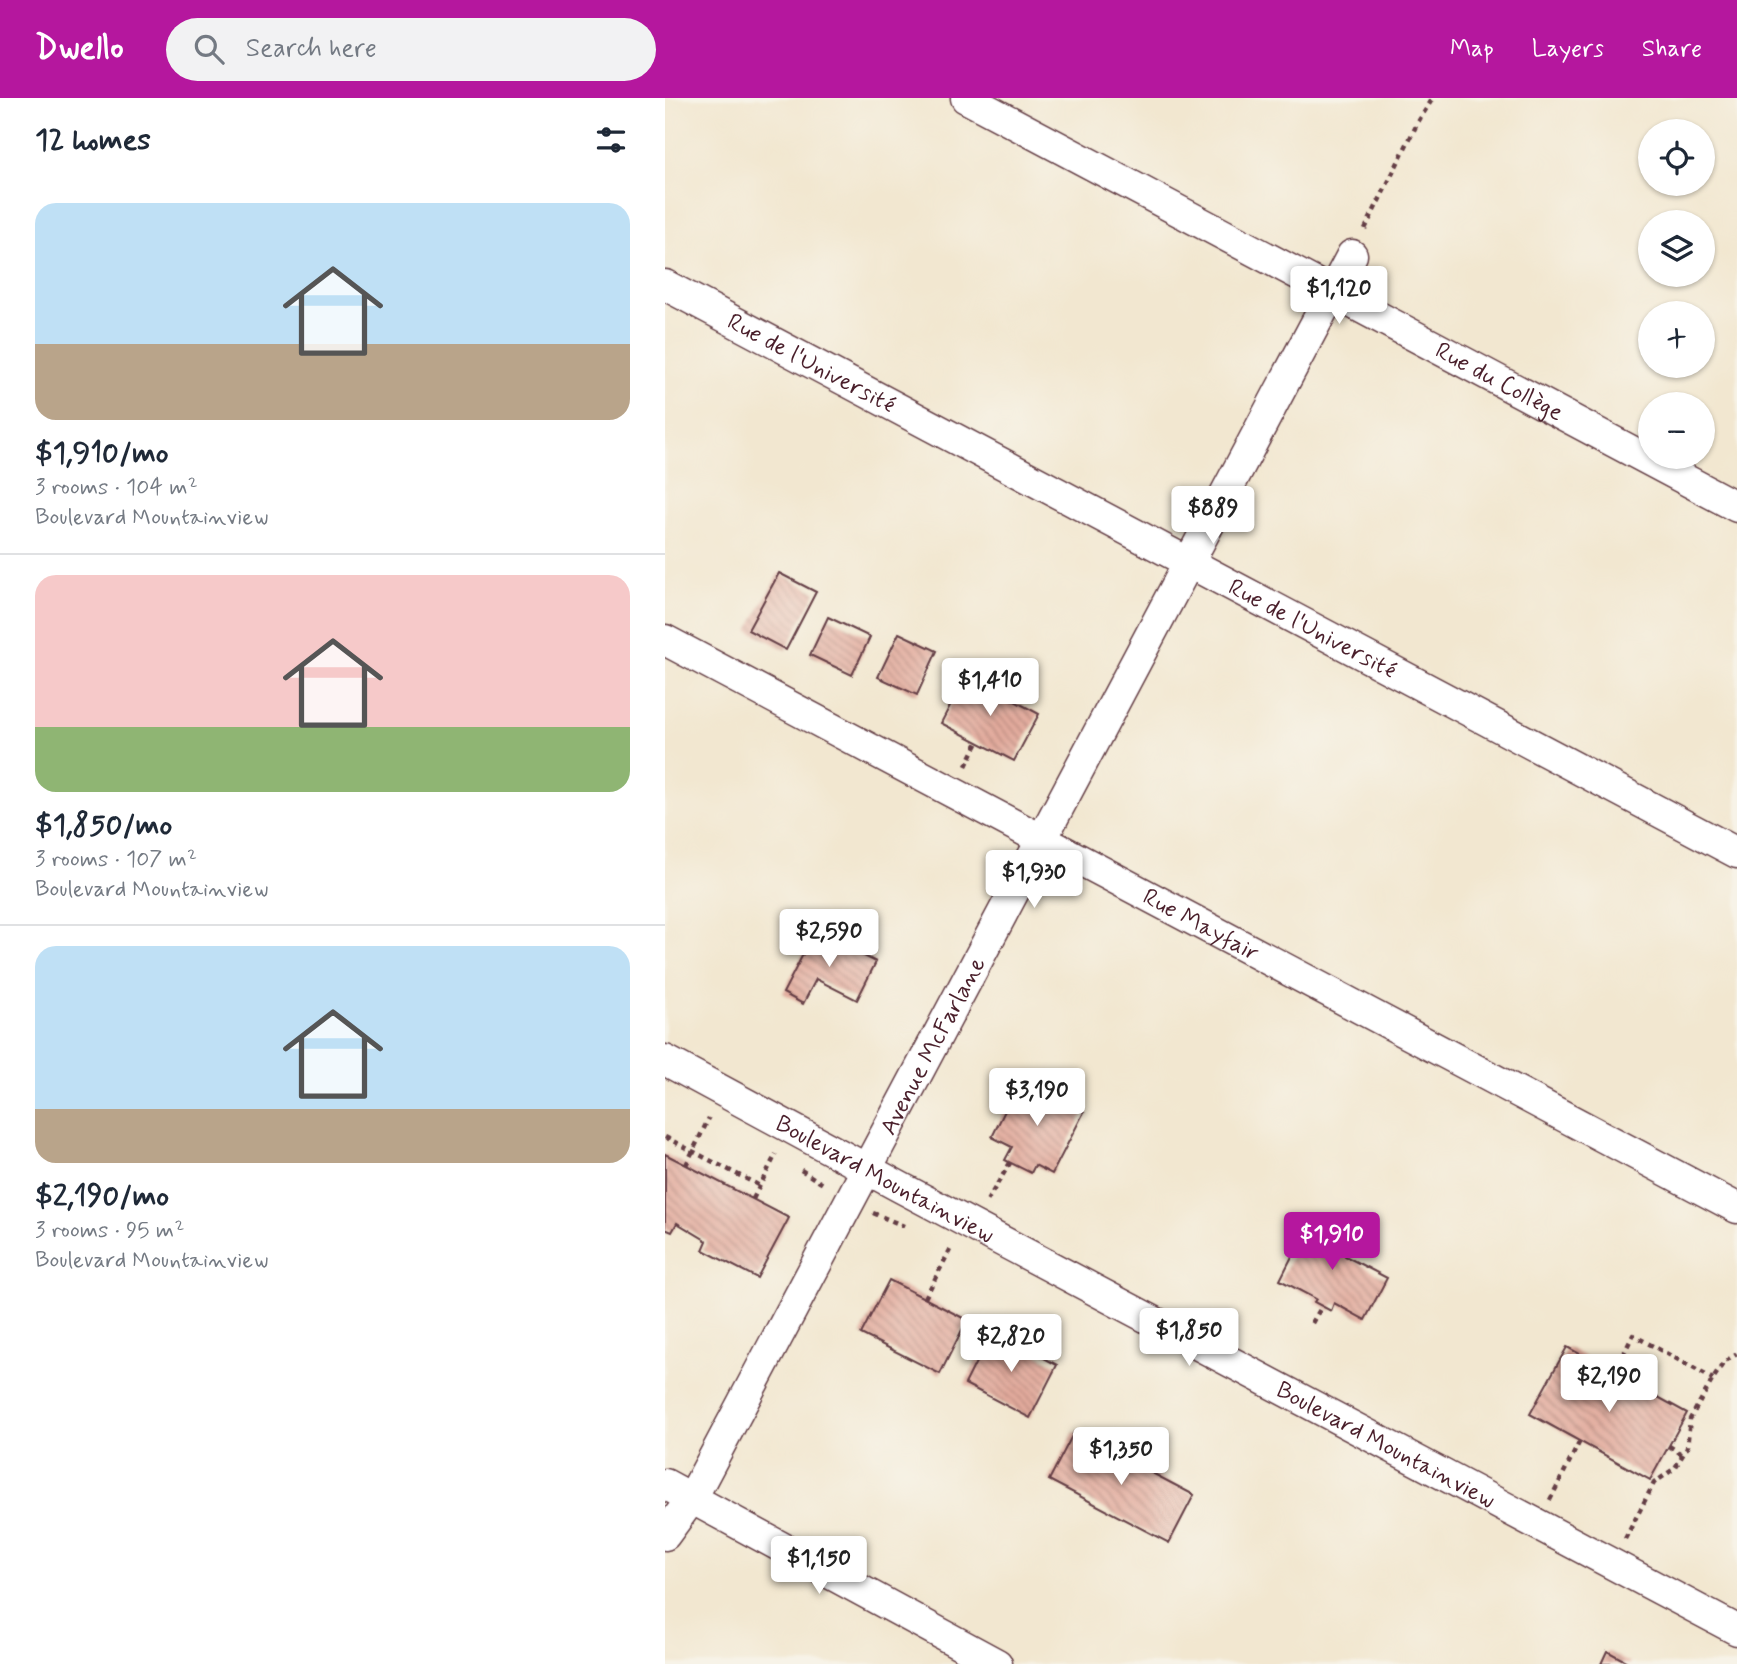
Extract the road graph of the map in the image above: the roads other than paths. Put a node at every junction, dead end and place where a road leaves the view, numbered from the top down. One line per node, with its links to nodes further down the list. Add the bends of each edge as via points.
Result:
1 (966, 98): 4 (street, Rue du Collège)
2 (1352, 255): 4 (street, Avenue McFarlane)
3 (665, 285): 6 (street, Rue de l'Université)
4 (1332, 293): 5 (street, Rue du Collège); 6 (street, Avenue McFarlane)
5 (1737, 507)
6 (1190, 562): 8 (street, Avenue McFarlane); 9 (street, Rue de l'Université)
7 (665, 640): 8 (street, Rue Mayfair)
8 (1042, 840): 11 (street, Avenue McFarlane); 12 (street, Rue Mayfair)
9 (1737, 853)
10 (665, 1060): 11 (street, Boulevard Mountainview)
11 (867, 1169): 14 (street, Avenue McFarlane); 16 (street, Boulevard Mountainview)
12 (1737, 1208)
13 (665, 1484): 14 (street)
14 (692, 1498): 15 (street, Avenue McFarlane); 17 (street)
15 (665, 1535)
16 (1737, 1630)
17 (997, 1664)

